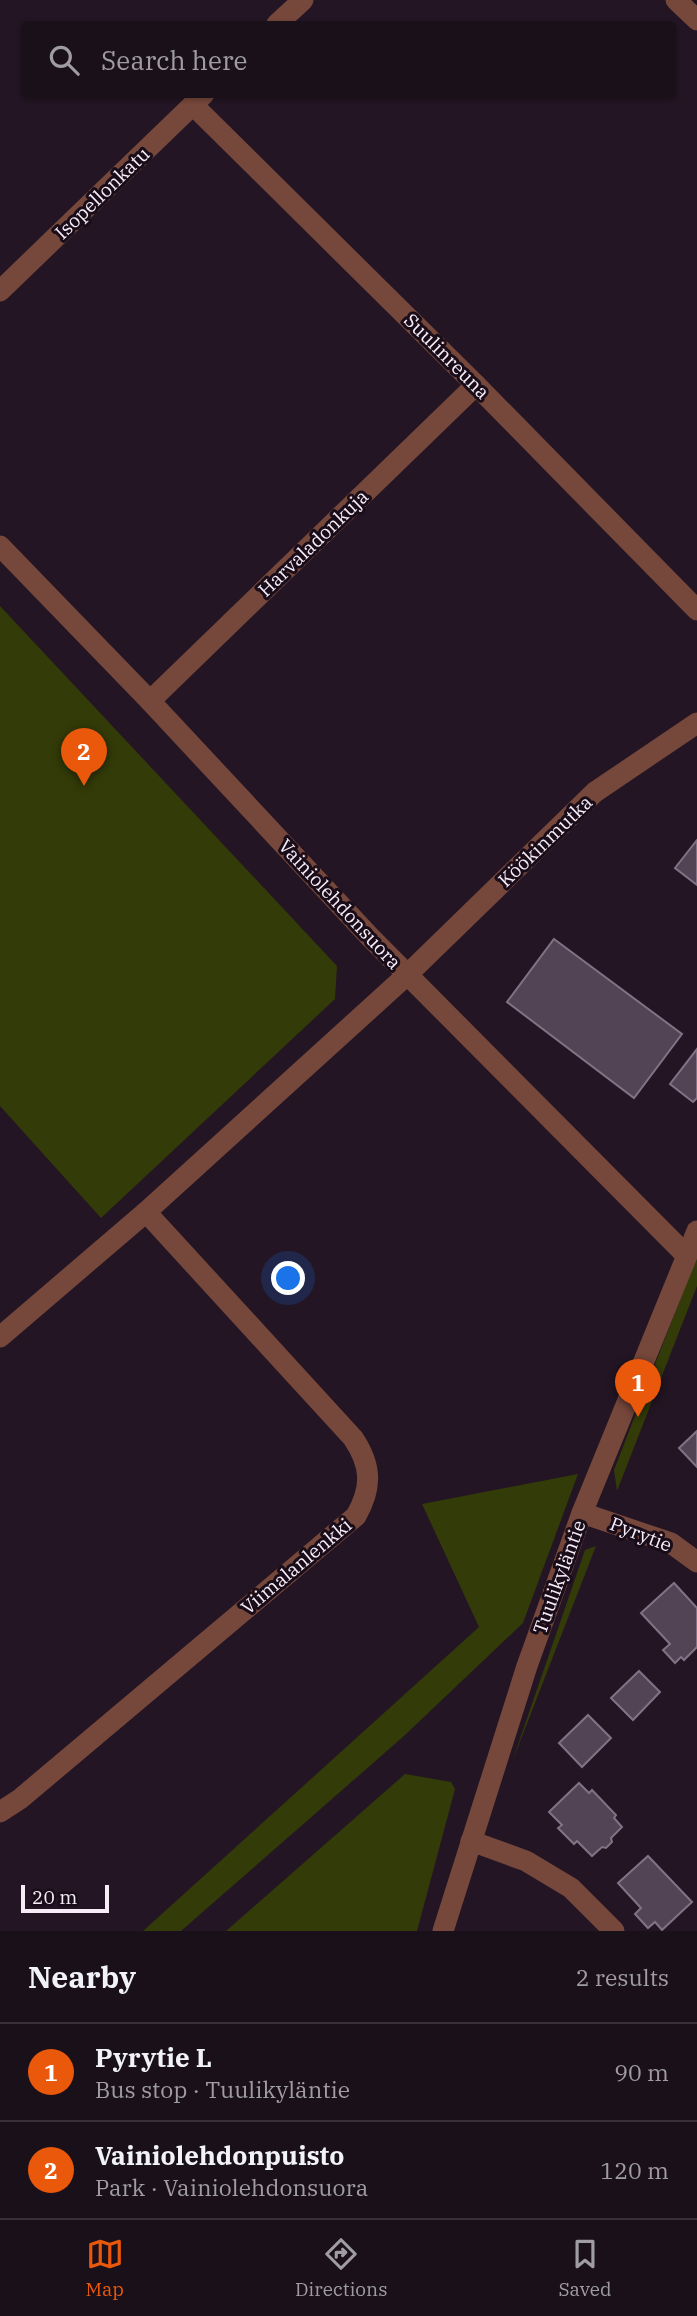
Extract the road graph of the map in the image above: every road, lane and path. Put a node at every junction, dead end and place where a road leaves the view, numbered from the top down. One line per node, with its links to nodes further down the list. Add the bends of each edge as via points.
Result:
1 (303, 0): 4 (street)
2 (676, 0): 3 (street)
3 (697, 20)
4 (280, 21)
5 (198, 100): 6 (street, Isopellonkatu); 7 (street, Suulinreuna)
6 (0, 291)
7 (476, 385): 9 (street, Suulinreuna); 10 (street, Harvaladonkuja)
8 (0, 547): 10 (street, Vainiolehdonsuora)
9 (697, 610)
10 (150, 701): 12 (street, Vainiolehdonsuora)
11 (697, 723): 12 (street, Köökinmutka, via 595,792)
12 (407, 975): 13 (street); 15 (street, Vainiolehdonsuora)
13 (146, 1212): 16 (street); 19 (street, Viimalanlenkki, via 354,1438 365,1455 366,1499 356,1517)
14 (697, 1231): 15 (street, Tuulikyläntie)
15 (686, 1255): 17 (street, Tuulikyläntie)
16 (0, 1337)
17 (582, 1513): 18 (street, Pyrytie, via 671,1543); 20 (street, Tuulikyläntie)
18 (697, 1562)
19 (0, 1812)
20 (471, 1842): 21 (street, Tuulikyläntie); 22 (street, via 526,1861 571,1888)
21 (443, 1931)
22 (614, 1931)

